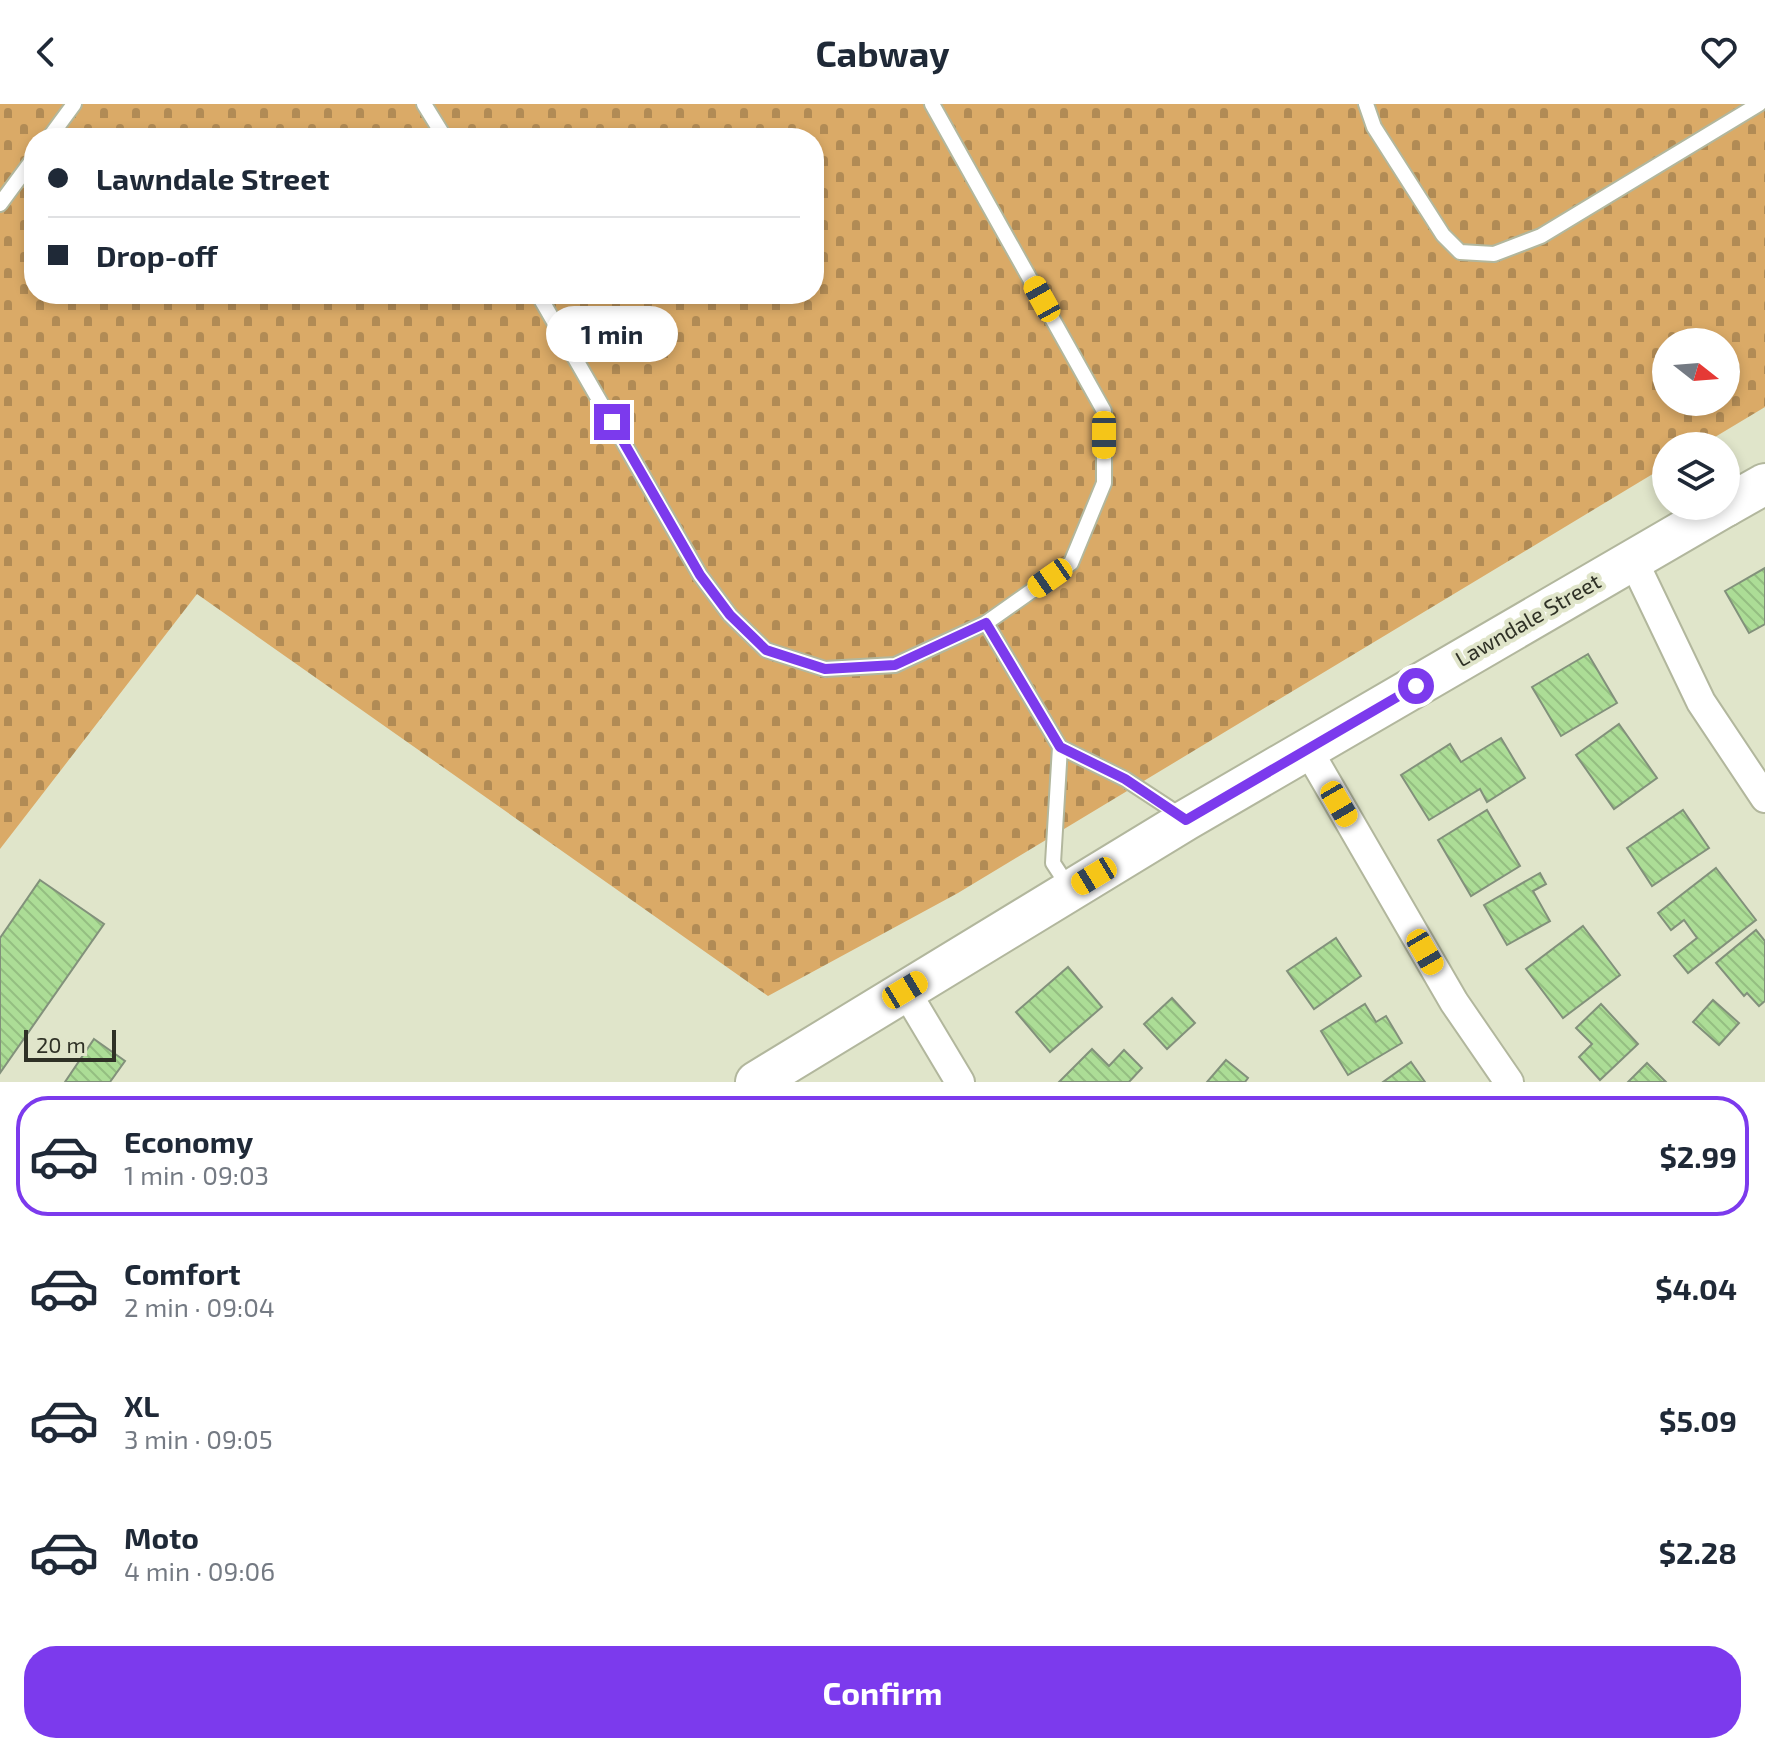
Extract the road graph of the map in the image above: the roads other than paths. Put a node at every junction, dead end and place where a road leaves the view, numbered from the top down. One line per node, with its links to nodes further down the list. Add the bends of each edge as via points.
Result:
1 (74, 104): 6 (lane)
2 (424, 104): 7 (lane)
3 (932, 104): 15 (lane, via 1104,411 1104,483 1071,563)
4 (1366, 104): 5 (lane, via 1374,127 1443,235 1460,252 1494,254 1541,236)
5 (1759, 104)
6 (56, 128)
7 (439, 128)
8 (24, 172): 9 (lane)
9 (0, 204)
10 (544, 304): 15 (lane, via 700,575 766,650 825,669 895,665)
11 (1765, 484): 12 (main road, Lawndale Street)
12 (1740, 498)
13 (1702, 520): 14 (main road, Lawndale Street)
14 (1633, 560): 17 (main road, Lawndale Street); 18 (street, via 1701,702)
15 (986, 623): 16 (lane)
16 (1060, 747): 19 (lane, via 1125,779); 20 (lane, via 1053,863)
17 (1308, 750): 19 (main road, Lawndale Street); 24 (street, via 1454,1002)
18 (1765, 798)
19 (1186, 820): 20 (main road, Lawndale Street)
20 (1071, 890): 21 (main road, Lawndale Street)
21 (905, 990): 22 (main road, Lawndale Street); 23 (street)
22 (756, 1082)
23 (960, 1082)
24 (1509, 1082)

